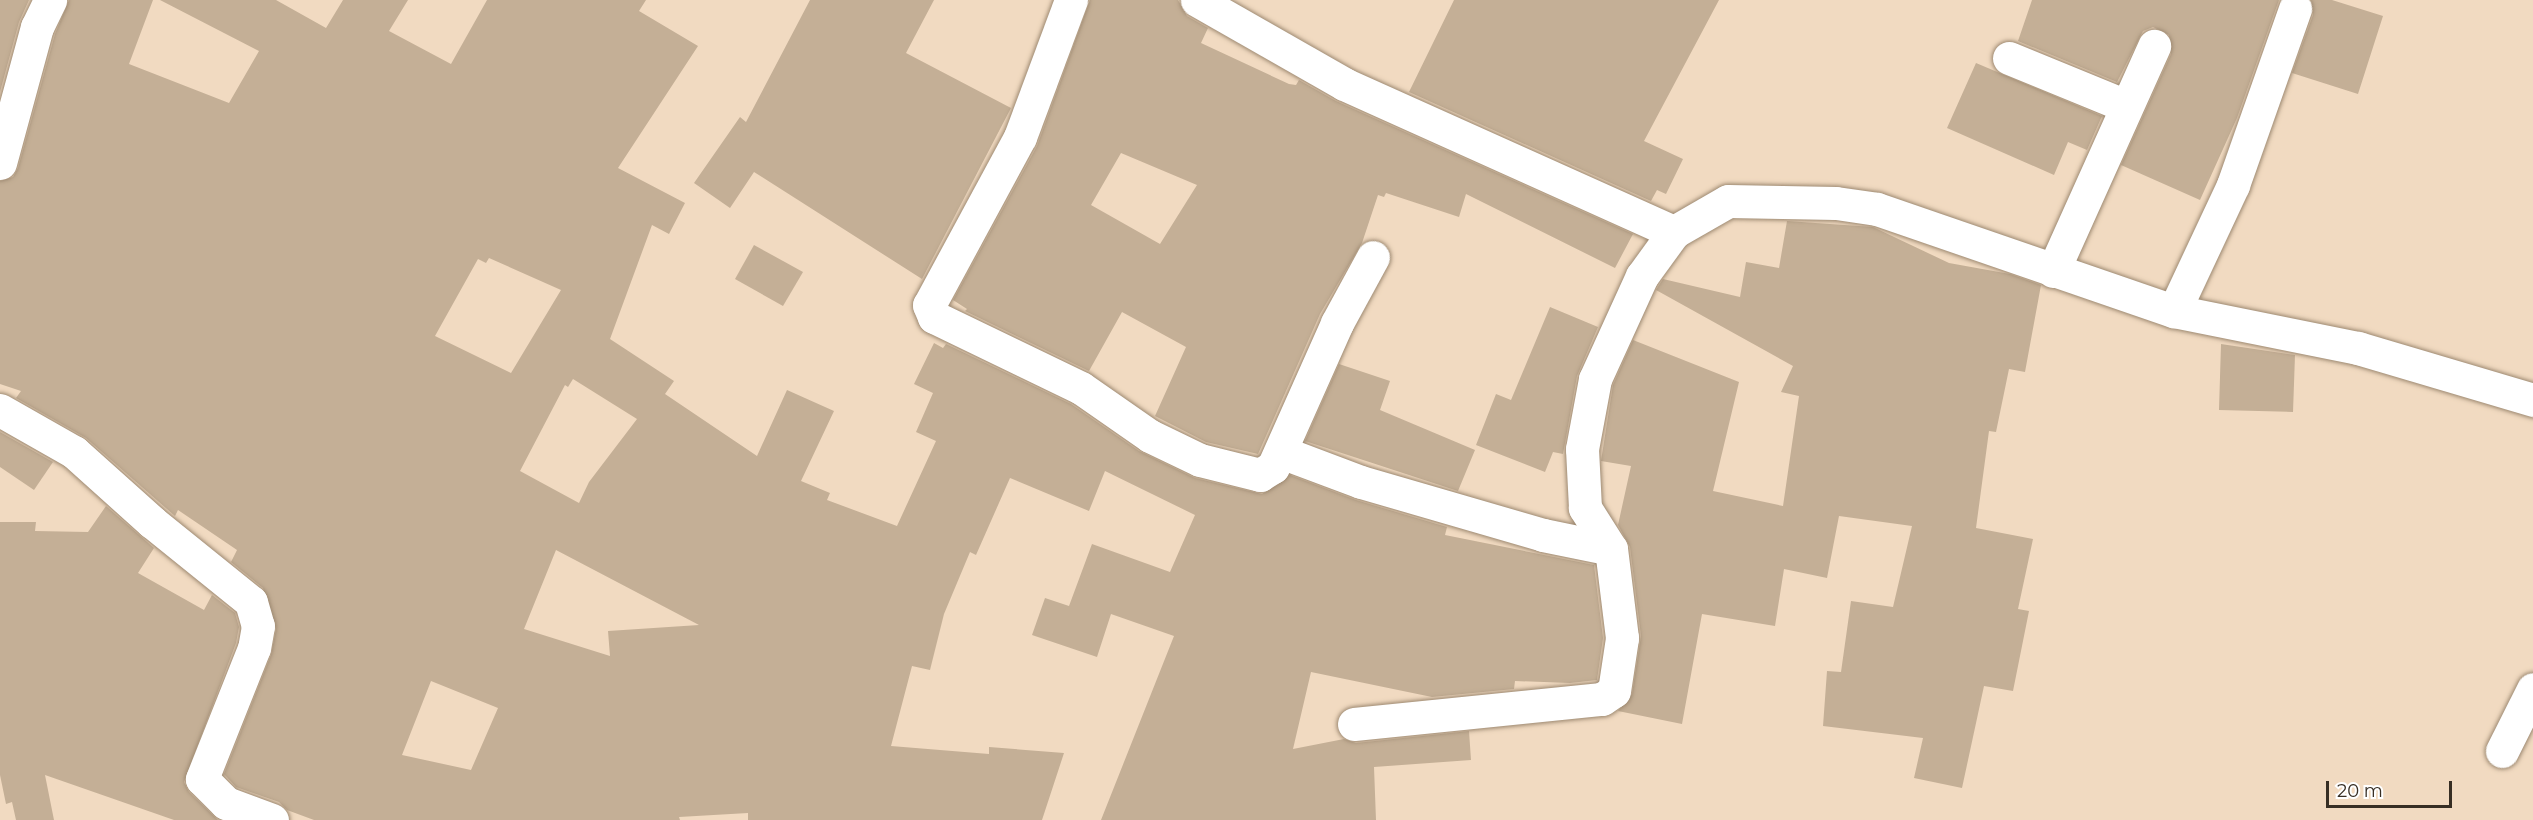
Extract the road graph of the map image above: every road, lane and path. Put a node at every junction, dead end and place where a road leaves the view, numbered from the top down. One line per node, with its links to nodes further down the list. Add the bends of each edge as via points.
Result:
1 (50, 0): 8 (street, via 37,27)
2 (1071, 0): 15 (street, via 1020,137 933,296 930,312 1081,388 1150,436 1200,460 1260,475 1273,467)
3 (1197, 0): 9 (street, via 1344,84)
4 (2295, 9): 12 (street, via 2233,184)
5 (2154, 46): 7 (street)
6 (2009, 58): 7 (street)
7 (2126, 106): 11 (street)
8 (0, 164)
9 (1674, 232): 11 (street, via 1728,201 1836,203 1877,209); 16 (street, via 1642,276 1593,390 1582,449 1585,508)
10 (1373, 257): 15 (street, via 1337,323)
11 (2053, 271): 12 (street)
12 (2174, 311): 13 (street, via 2348,346)
13 (2533, 400)
14 (0, 410): 20 (street, via 74,452 251,602 258,626 254,648 202,778 226,803)
15 (1281, 452): 16 (street, via 1361,482 1543,536)
16 (1611, 549): 18 (street, via 1622,638 1614,691 1602,699)
17 (2533, 689): 19 (street)
18 (1353, 724)
19 (2502, 751)
20 (272, 820)

